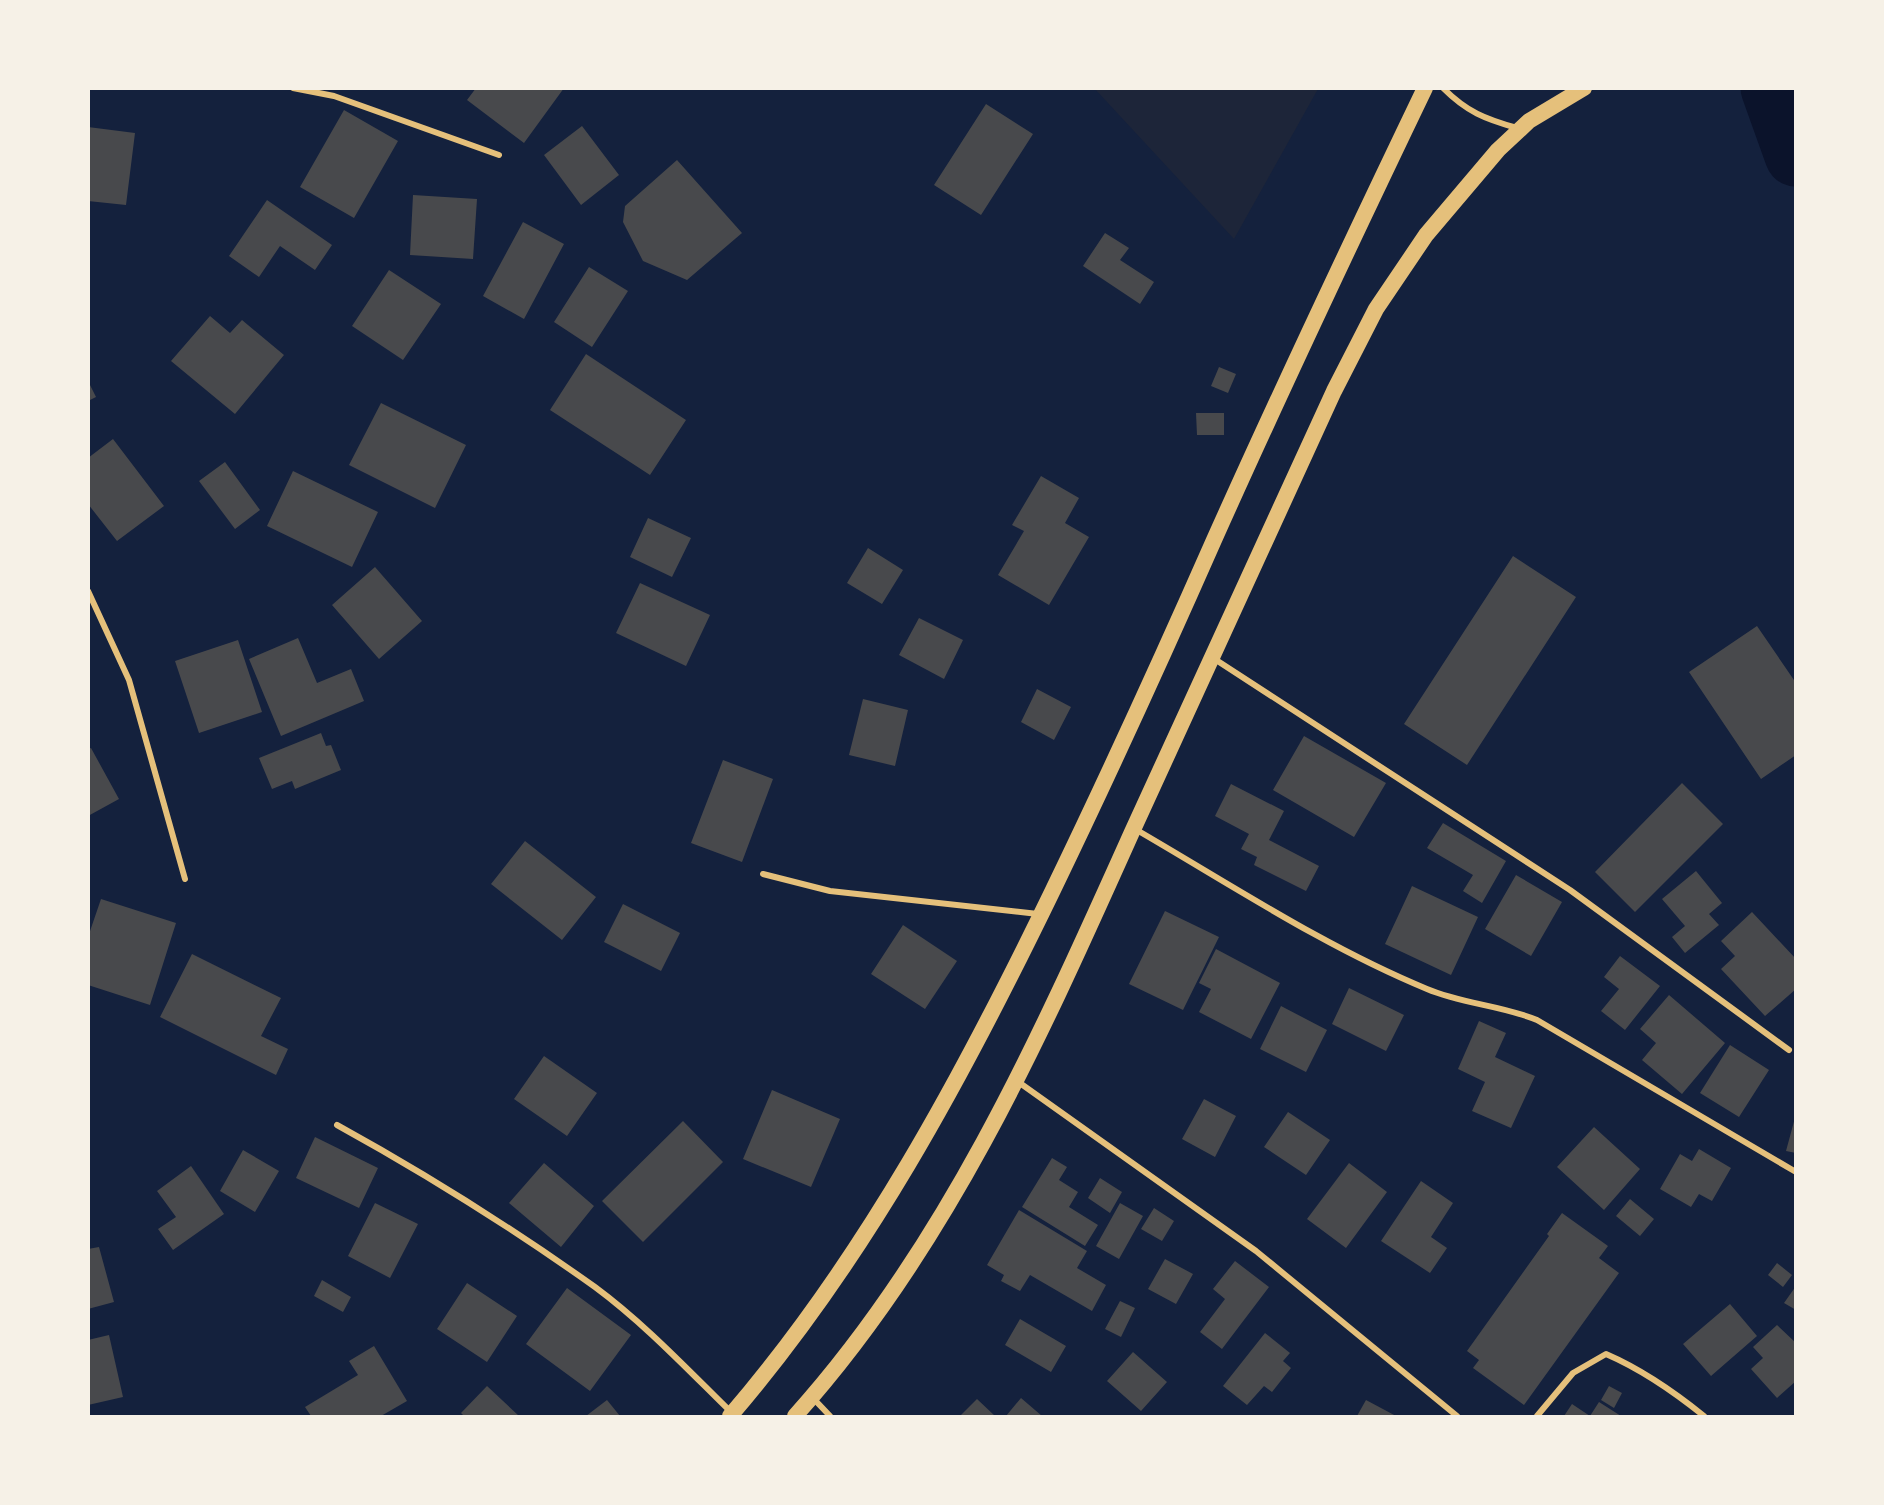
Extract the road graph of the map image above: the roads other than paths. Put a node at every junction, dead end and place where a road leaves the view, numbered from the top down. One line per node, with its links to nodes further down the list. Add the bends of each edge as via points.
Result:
1 (293, 88): 6 (street, via 333,96)
2 (1425, 88): 12 (highway, via 1334,278 1152,683)
3 (1443, 88): 5 (street, via 1481,118)
4 (1584, 88): 5 (highway)
5 (1521, 129): 8 (highway, via 1498,150 1426,235 1376,309 1334,391)
6 (499, 155)
7 (88, 591): 11 (street, via 129,680)
8 (1212, 658): 9 (highway); 13 (street, via 1570,890)
9 (1134, 829): 14 (highway); 16 (street, via 1308,929 1411,982 1449,997 1516,1011 1537,1020)
10 (763, 874): 12 (street, via 830,891)
11 (185, 879)
12 (1041, 914): 18 (highway, via 994,1011 875,1220 827,1293)
13 (1789, 1050)
14 (1016, 1081): 17 (highway, via 926,1244 874,1320); 21 (street, via 1256,1251)
15 (337, 1125): 18 (street, via 438,1181 596,1288 660,1343)
16 (1796, 1172)
17 (812, 1397): 19 (highway); 20 (street)
18 (731, 1415)
19 (795, 1416)
20 (830, 1416)
21 (1457, 1416)
22 (1537, 1416): 23 (street, via 1573,1373 1606,1354 1667,1386)
23 (1704, 1416)

